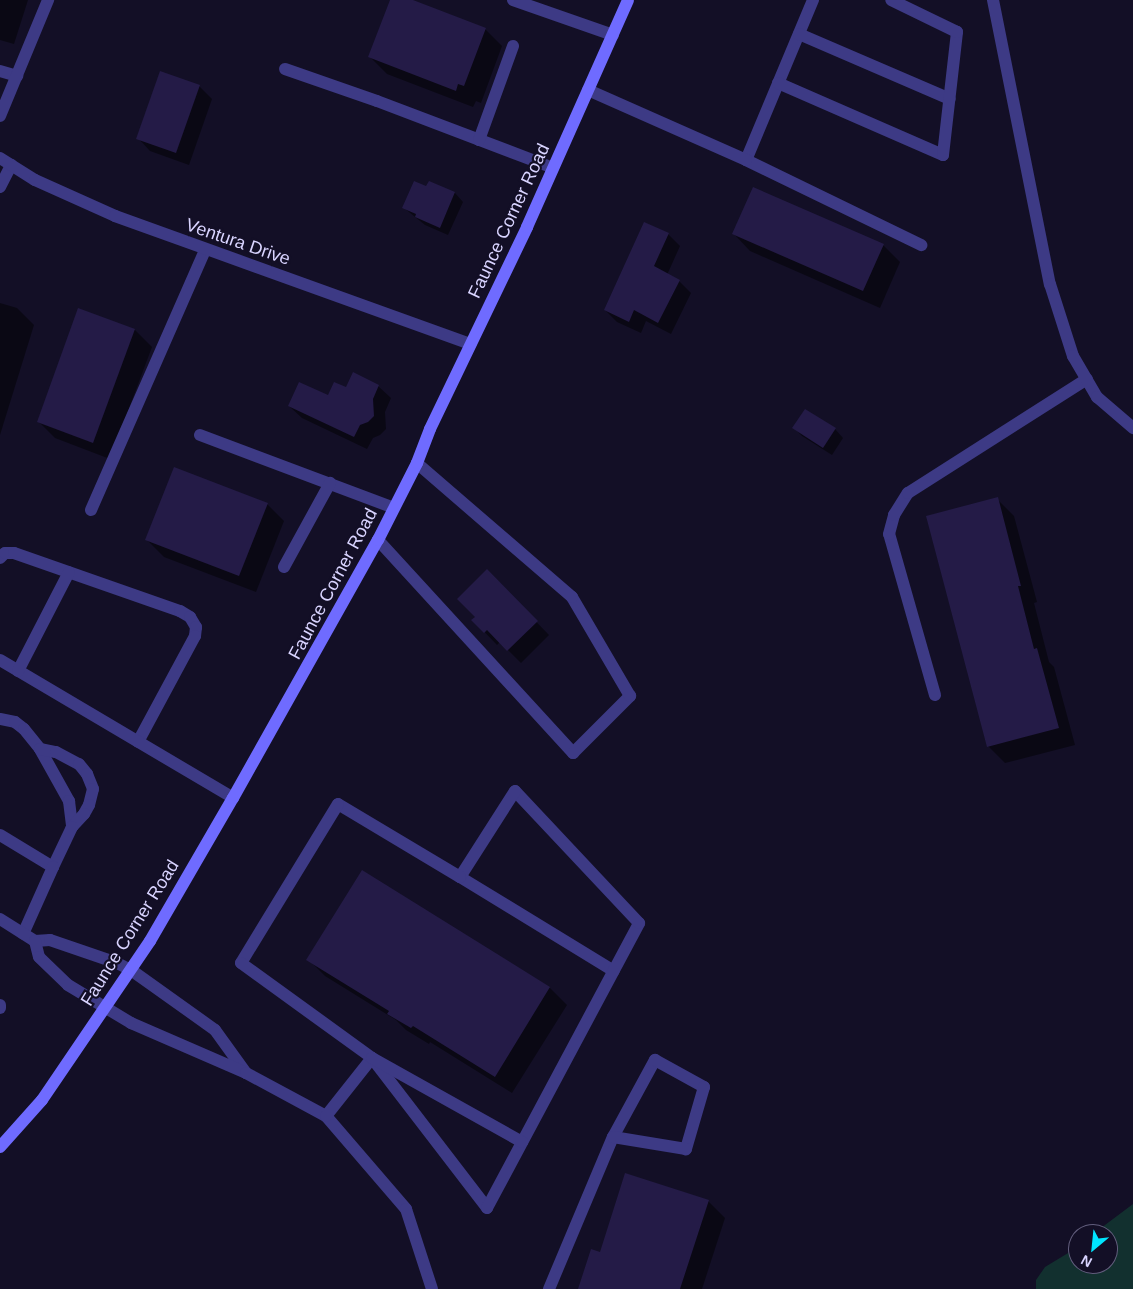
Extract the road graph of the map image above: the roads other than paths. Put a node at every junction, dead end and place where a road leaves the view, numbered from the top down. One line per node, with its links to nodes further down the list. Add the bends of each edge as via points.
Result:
1 (48, 0): 12 (street)
2 (513, 0): 8 (street)
3 (628, 0): 8 (main road, Faunce Corner Road)
4 (814, 0): 7 (street)
5 (891, 0): 15 (street, via 957,32)
6 (993, 0): 25 (street, via 1050,284 1073,356)
7 (799, 34): 13 (street); 15 (street)
8 (612, 35): 14 (main road, Faunce Corner Road)
9 (513, 46): 17 (street)
10 (285, 69): 17 (street)
11 (0, 71): 12 (street)
12 (17, 76): 16 (street)
13 (778, 83): 15 (street, via 943,155); 18 (street)
14 (588, 90): 18 (street); 20 (main road, Faunce Corner Road)
15 (950, 99)
16 (0, 116)
17 (479, 140): 20 (street)
18 (746, 160): 22 (street)
19 (5, 161): 21 (street); 23 (street, Ventura Drive, via 74,199)
20 (553, 168): 24 (main road, Faunce Corner Road)
21 (0, 187)
22 (921, 245)
23 (205, 250): 24 (street, Ventura Drive); 31 (street)
24 (471, 344): 28 (main road, Faunce Corner Road)
25 (1087, 379): 26 (street, via 1097,397); 38 (street, via 908,493 894,515 889,534)
26 (1133, 428)
27 (200, 435): 29 (street)
28 (417, 462): 30 (main road, Faunce Corner Road); 32 (street, via 572,597 630,696 573,752)
29 (330, 483): 30 (street); 34 (street)
30 (394, 508): 32 (main road, Faunce Corner Road)
31 (92, 510)
32 (378, 540): 42 (main road, Faunce Corner Road)
33 (0, 558): 35 (street, via 14,553)
34 (284, 567)
35 (69, 572): 37 (street); 40 (street, via 180,611 190,617 196,627 195,636)
36 (0, 660): 37 (street)
37 (18, 671): 40 (street)
38 (935, 695)
39 (0, 719): 41 (street, via 15,722)
40 (138, 742): 42 (street)
41 (40, 750): 43 (street, via 70,801); 43 (street, via 63,755 79,764 87,774 93,789 91,796 84,814)
42 (233, 798): 50 (main road, Faunce Corner Road)
43 (72, 826): 45 (street)
44 (0, 835): 45 (street)
45 (53, 867): 48 (street)
46 (460, 877): 51 (street); 51 (street, via 515,791 639,923); 53 (street, via 338,804 241,963)
47 (0, 919): 48 (street)
48 (23, 934): 49 (street)
49 (35, 941): 50 (street, via 50,940); 52 (street, via 39,957 68,985)
50 (131, 970): 52 (main road, Faunce Corner Road); 54 (street, via 215,1030)
51 (614, 971): 57 (street)
52 (106, 1008): 54 (street, via 131,1023); 58 (main road, Faunce Corner Road, via 42,1100)
53 (372, 1058): 55 (street); 57 (street); 57 (street, via 487,1208)
54 (246, 1073): 55 (street)
55 (326, 1116): 59 (street, via 406,1209)
56 (613, 1137): 56 (street, via 655,1060 704,1087 686,1149); 60 (street)
57 (522, 1142)
58 (0, 1147)
59 (432, 1289)
60 (549, 1289)

